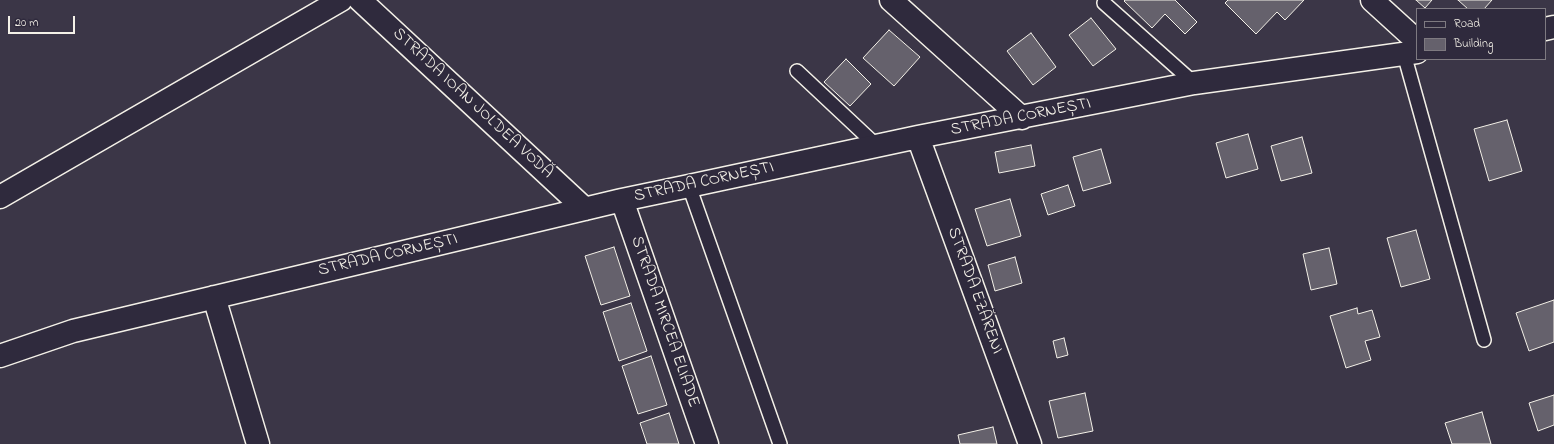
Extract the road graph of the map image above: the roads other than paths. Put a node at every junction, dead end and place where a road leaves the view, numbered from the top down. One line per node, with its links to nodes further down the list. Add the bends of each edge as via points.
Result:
1 (341, 0): 13 (street)
2 (360, 0): 15 (street, STRADA IOAN JOLDEA VODĂ)
3 (891, 0): 9 (street)
4 (1372, 0): 6 (street)
5 (1104, 3): 8 (lane)
6 (1413, 49): 8 (street, STRADA CORNEȘTI); 17 (lane)
7 (797, 71): 11 (lane)
8 (1194, 83): 9 (street, STRADA CORNEȘTI)
9 (1022, 118): 10 (street, STRADA CORNEȘTI)
10 (918, 137): 11 (street, STRADA CORNEȘTI); 22 (street, STRADA EZĂRENI)
11 (877, 146): 12 (street, STRADA CORNEȘTI)
12 (689, 186): 14 (street, STRADA CORNEȘTI); 21 (lane)
13 (0, 197)
14 (622, 200): 15 (street, STRADA CORNEȘTI); 20 (street, STRADA MIRCEA ELIADE)
15 (585, 209): 16 (street, STRADA CORNEȘTI)
16 (214, 297): 18 (street, STRADA CORNEȘTI, via 73,331); 19 (street)
17 (1484, 340)
18 (0, 356)
19 (258, 444)
20 (707, 444)
21 (780, 444)
22 (1030, 444)

